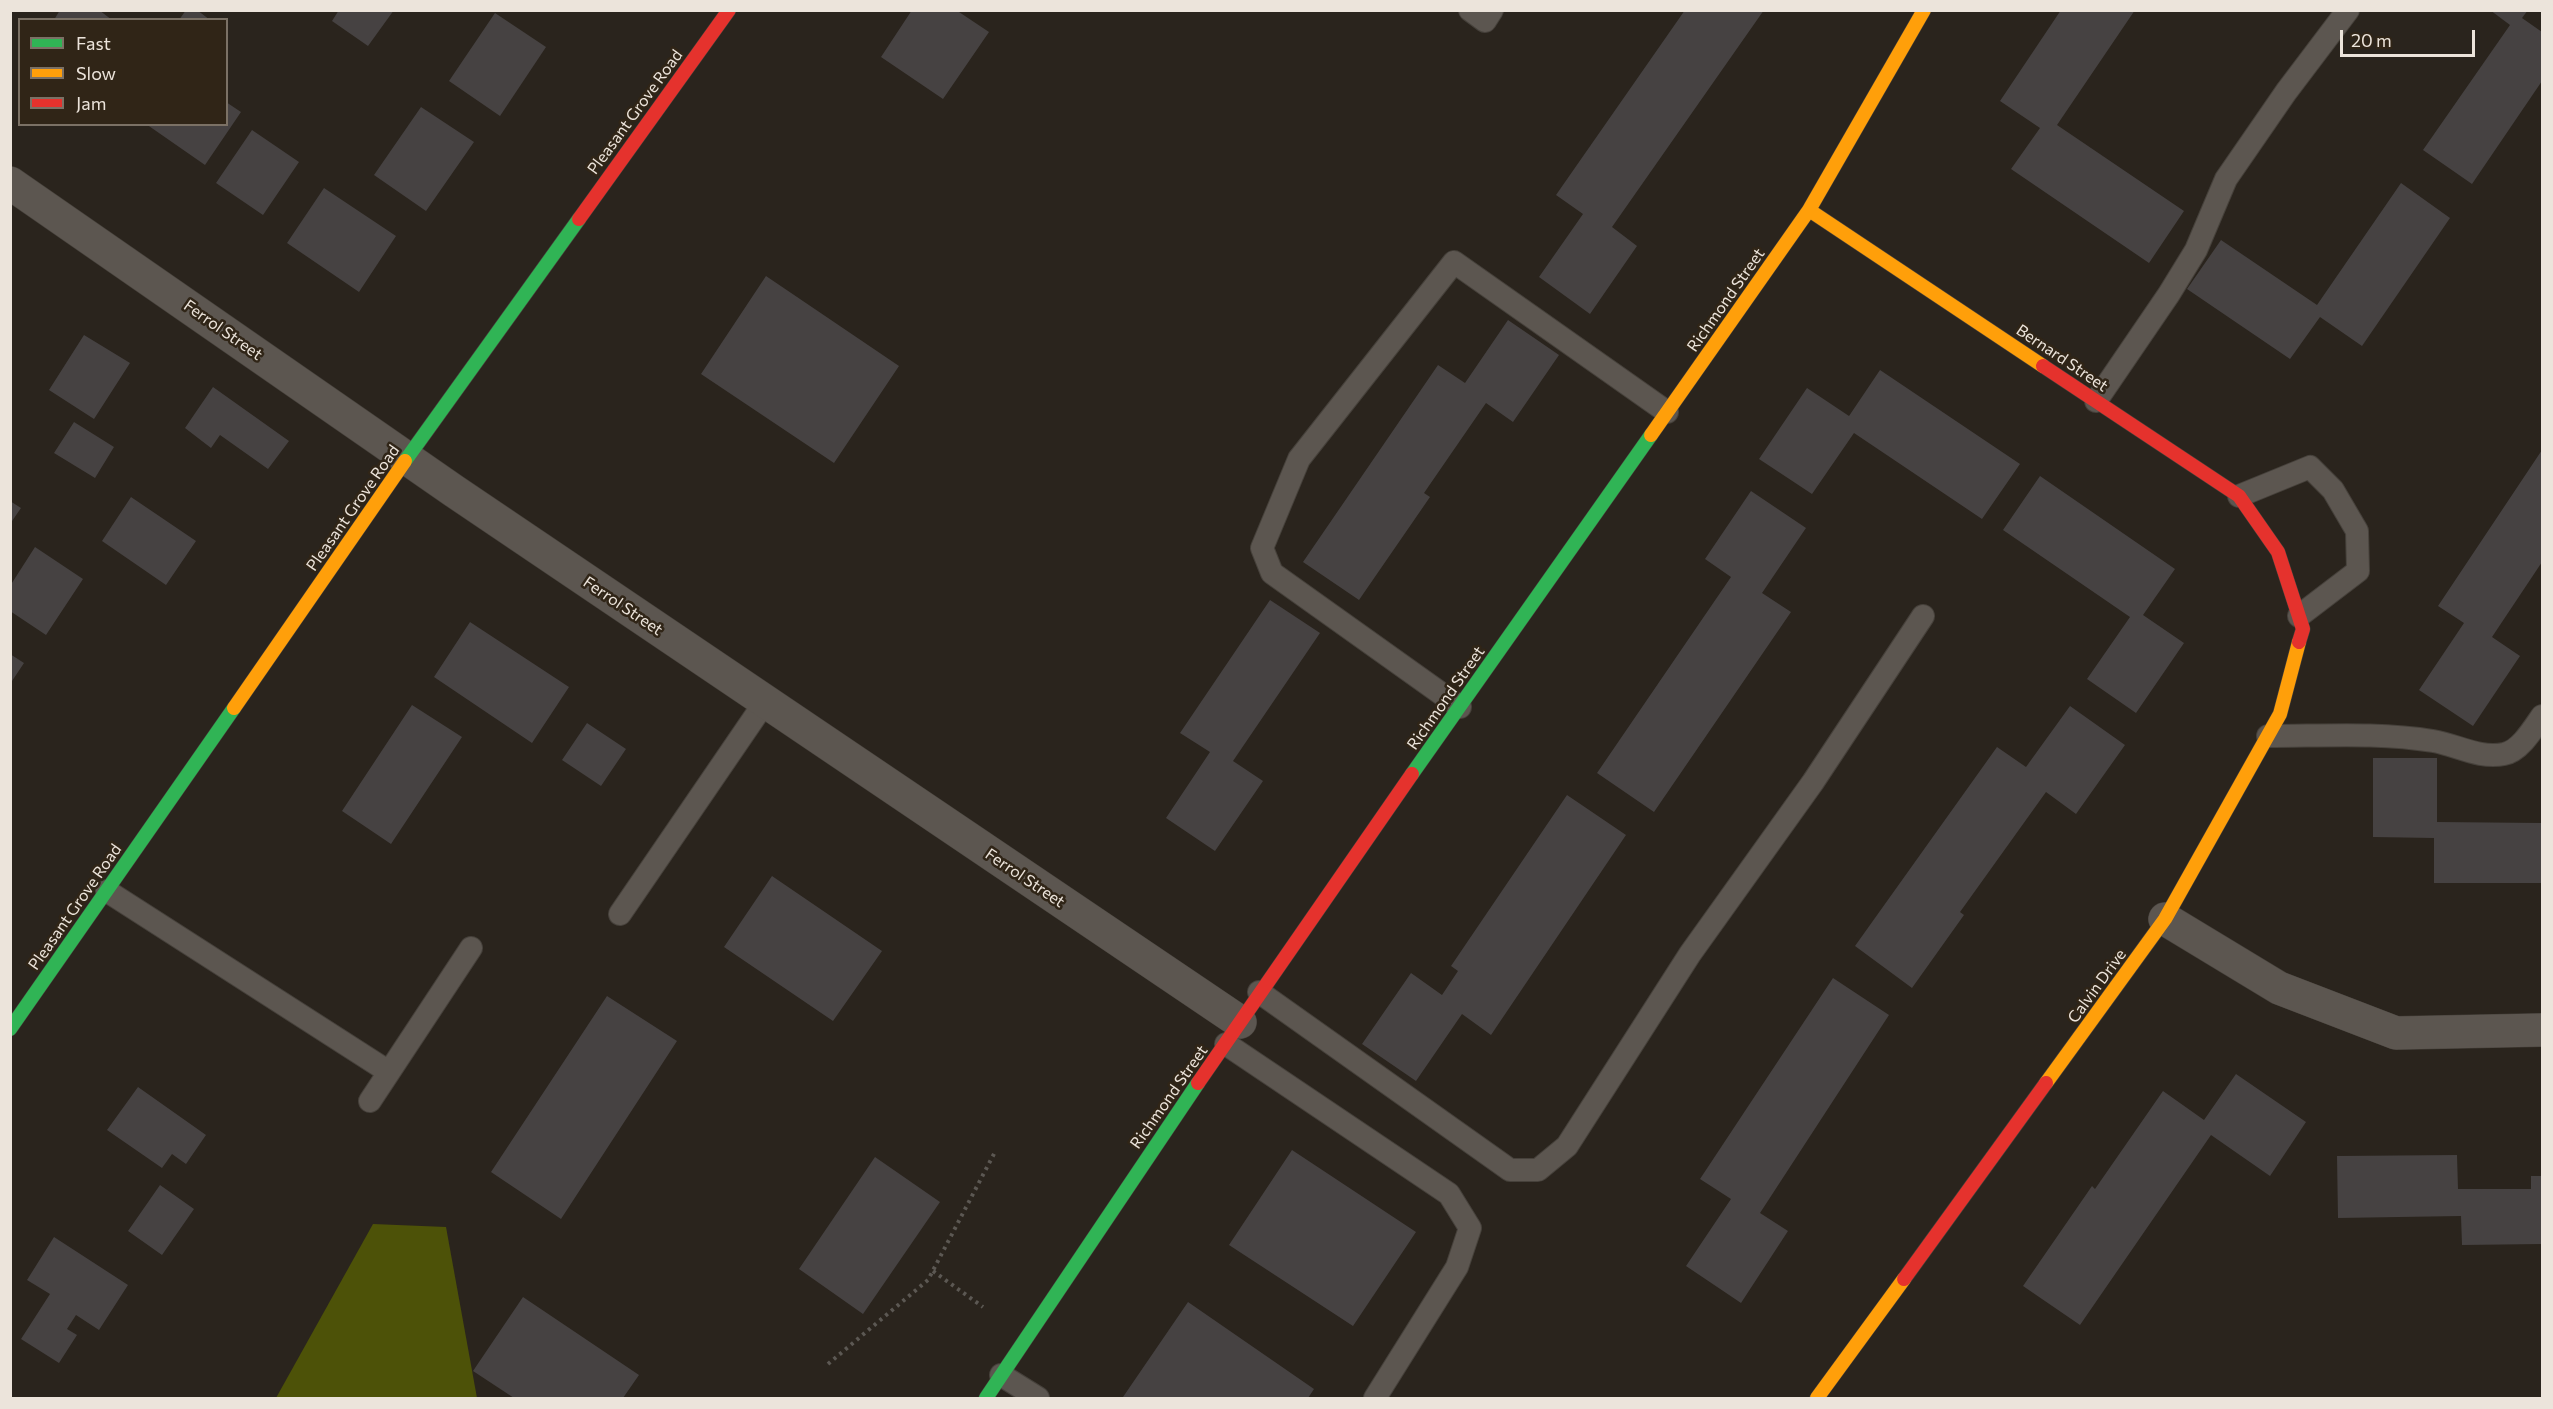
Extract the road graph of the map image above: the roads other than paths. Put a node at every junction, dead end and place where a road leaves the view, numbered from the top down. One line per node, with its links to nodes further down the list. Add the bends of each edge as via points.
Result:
1 (729, 10): 10 (street, Pleasant Grove Road)
2 (1470, 10): 3 (lane, via 1485,21)
3 (1492, 10)
4 (1924, 10): 7 (street, Richmond Street)
5 (2348, 10): 8 (lane, via 2226,179 2196,250)
6 (10, 183): 10 (street, Ferrol Street)
7 (1809, 210): 8 (street, Bernard Street); 9 (street, Richmond Street)
8 (2096, 401): 11 (street, Bernard Street)
9 (1667, 412): 16 (street, Richmond Street); 16 (lane, via 1454,262 1299,459 1262,548 1272,573)
10 (407, 458): 15 (street, Ferrol Street); 19 (street, Pleasant Grove Road)
11 (2240, 496): 12 (street, Bernard Street); 14 (lane, via 2310,467 2333,490 2357,531 2358,571)
12 (2278, 552): 14 (street, Calvin Drive)
13 (1923, 616): 23 (lane, via 1813,782 1690,954 1567,1146 1538,1170 1510,1170)
14 (2299, 616): 18 (street, Calvin Drive, via 2303,629 2280,714)
15 (765, 702): 20 (lane); 26 (street, Ferrol Street)
16 (1460, 707): 23 (street, Richmond Street)
17 (2542, 716): 18 (lane, via 2523,741 2506,754 2485,756 2433,741 2378,735)
18 (2268, 736): 21 (street, Calvin Drive)
19 (107, 891): 24 (street, Pleasant Grove Road); 27 (lane)
20 (620, 914)
21 (2165, 919): 25 (street, via 2279,988 2396,1034); 33 (street, Calvin Drive)
22 (471, 948): 27 (lane)
23 (1259, 992): 26 (street, Richmond Street)
24 (10, 1029)
25 (2542, 1030)
26 (1233, 1033): 29 (street, Richmond Street); 32 (lane, via 1449,1194 1470,1228 1457,1267)
27 (389, 1072): 28 (lane)
28 (370, 1101)
29 (1001, 1375): 30 (street, Richmond Street); 31 (lane)
30 (986, 1398)
31 (1038, 1398)
32 (1375, 1398)
33 (1817, 1398)

